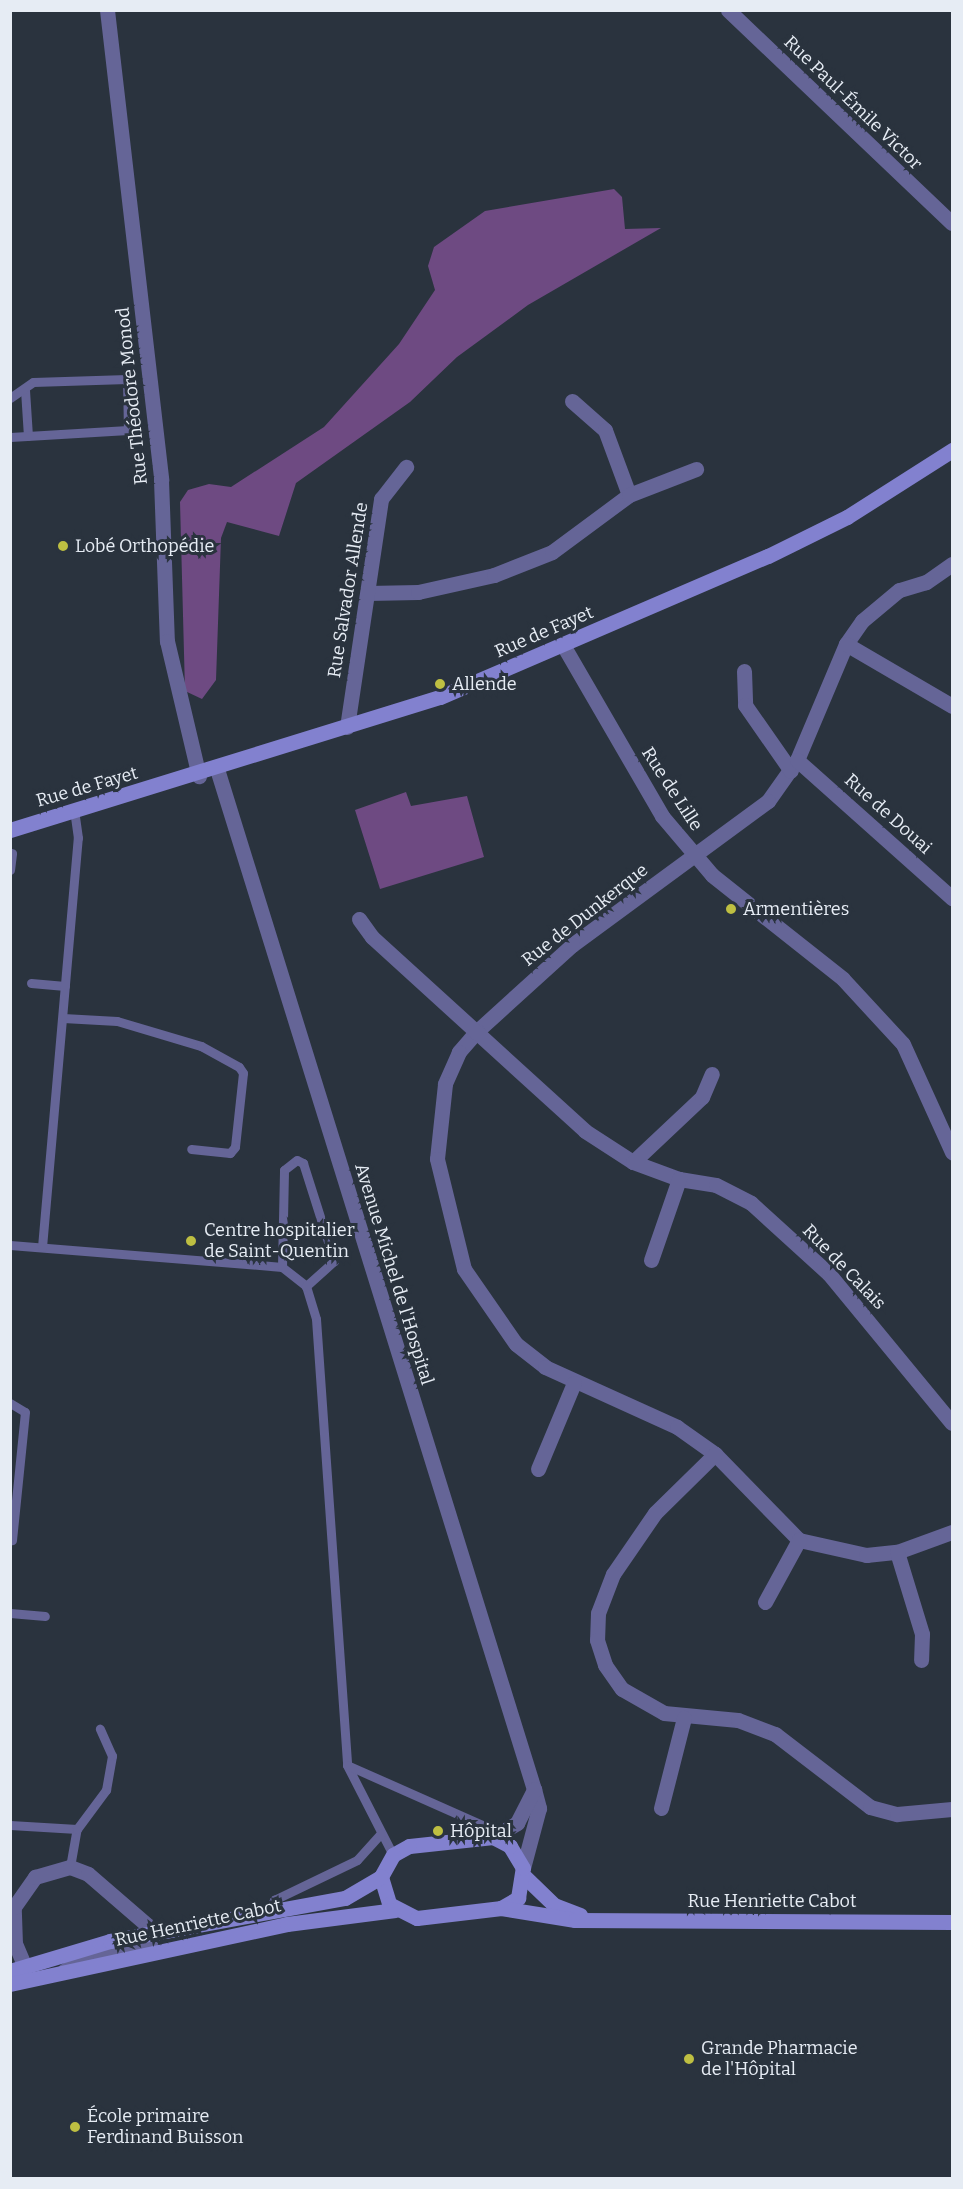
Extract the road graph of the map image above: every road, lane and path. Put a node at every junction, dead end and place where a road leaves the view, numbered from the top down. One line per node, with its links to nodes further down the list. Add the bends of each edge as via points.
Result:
1 (107, 10): 22 (street, Rue Théodore Monod, via 161,480 167,641)
2 (728, 10): 3 (street, Rue Paul-Émile Victor)
3 (952, 223)
4 (25, 390): 5 (lane); 7 (lane); 7 (lane, via 33,382 127,379 128,430)
5 (10, 398)
6 (572, 401): 12 (street, via 605,430)
7 (28, 436): 8 (lane)
8 (10, 437)
9 (952, 450): 16 (street, Rue de Fayet, via 904,482 768,556)
10 (406, 467): 14 (street, Rue Salvador Allende, via 381,499)
11 (696, 470): 12 (street)
12 (630, 495): 14 (street, via 552,552 494,575 418,592)
13 (952, 564): 15 (street, Rue de Dunkerque, via 877,605)
14 (368, 593): 19 (street, Rue Salvador Allende)
15 (846, 644): 18 (street); 20 (street, Rue de Dunkerque)
16 (563, 645): 19 (street, Rue de Fayet, via 441,697); 26 (street, Rue de Lille, via 662,816)
17 (744, 671): 20 (street, Rue de Douai, via 745,705)
18 (952, 706)
19 (347, 727): 21 (street, Rue de Fayet)
20 (794, 765): 26 (street, Rue de Dunkerque, via 746,822); 28 (street, Rue de Douai)
21 (217, 770): 22 (street, Rue de Fayet); 60 (street, Avenue Michel de l'Hospital)
22 (199, 776): 23 (street, Rue de Fayet)
23 (74, 811): 24 (street, Rue de Fayet); 31 (lane, via 78,838)
24 (10, 830)
25 (12, 854): 27 (lane)
26 (693, 856): 33 (street, Rue de Dunkerque, via 572,945); 36 (street, Rue de Lille, via 843,980 903,1044)
27 (10, 870)
28 (952, 898)
29 (359, 919): 33 (street, via 372,937)
30 (31, 983): 31 (lane)
31 (65, 986): 32 (lane)
32 (63, 1018): 35 (lane, via 117,1021 201,1046 239,1067 235,1147 230,1153); 40 (lane)
33 (477, 1031): 37 (street, Rue de Calais, via 585,1131); 44 (street, Rue de Dunkerque, via 451,1069 440,1119 437,1159 452,1234 484,1304 510,1336)
34 (712, 1074): 37 (street, via 702,1097)
35 (191, 1149)
36 (952, 1152)
37 (633, 1162): 38 (street, Rue de Calais)
38 (679, 1179): 41 (street); 46 (street, Rue de Calais, via 716,1185 751,1203 829,1274)
39 (10, 1245): 40 (lane)
40 (42, 1247): 42 (lane)
41 (651, 1260)
42 (282, 1267): 43 (lane); 43 (lane, via 284,1170 297,1160 303,1163 333,1262)
43 (306, 1286): 59 (lane, via 316,1319)
44 (574, 1383): 47 (street, Rue de Dunkerque, via 656,1414); 48 (street)
45 (10, 1403): 50 (lane, via 25,1412)
46 (952, 1423)
47 (715, 1454): 51 (street, Rue de Dunkerque); 57 (street, via 630,1545 598,1613 597,1640 622,1689 642,1704)
48 (538, 1469)
49 (952, 1532): 52 (street)
50 (12, 1540)
51 (799, 1540): 52 (street, via 866,1555); 53 (street)
52 (897, 1552): 56 (street, via 922,1634)
53 (765, 1602)
54 (10, 1613): 55 (lane)
55 (45, 1616)
56 (921, 1660)
57 (684, 1718): 61 (street); 62 (street, via 738,1720 767,1731 870,1807 897,1814)
58 (100, 1729): 64 (lane, via 112,1756 106,1790)
59 (347, 1765): 65 (lane); 66 (lane)
60 (534, 1789): 66 (street, via 523,1814); 69 (street, Avenue Michel de l'Hospital, via 539,1808)
61 (661, 1808)
62 (952, 1809)
63 (10, 1825): 64 (lane)
64 (77, 1829): 68 (lane)
65 (381, 1833): 67 (lane); 73 (lane, via 357,1860 274,1900)
66 (502, 1839): 67 (street, via 409,1846); 69 (street, Rue Henriette Cabot)
67 (393, 1855): 70 (street)
68 (70, 1867): 76 (street, via 88,1874 147,1925); 77 (street, via 35,1877 14,1907)
69 (524, 1872): 71 (street, via 518,1898); 74 (street, Rue Henriette Cabot, via 554,1905)
70 (381, 1877): 72 (street); 73 (street, Rue Henriette Cabot, via 345,1898)
71 (501, 1908): 72 (street, Rue Henriette Cabot, via 417,1918); 74 (street, Rue Henriette Cabot)
72 (395, 1910): 78 (street, Rue Henriette Cabot, via 287,1924)
73 (268, 1911): 76 (street, Rue Henriette Cabot)
74 (591, 1919): 75 (street, Rue Henriette Cabot)
75 (952, 1922)
76 (150, 1934): 77 (street, Rue Henriette Cabot); 78 (street, via 150,1942 86,1958)
77 (18, 1969)
78 (63, 1971): 79 (street, Rue Henriette Cabot)
79 (10, 1984)

